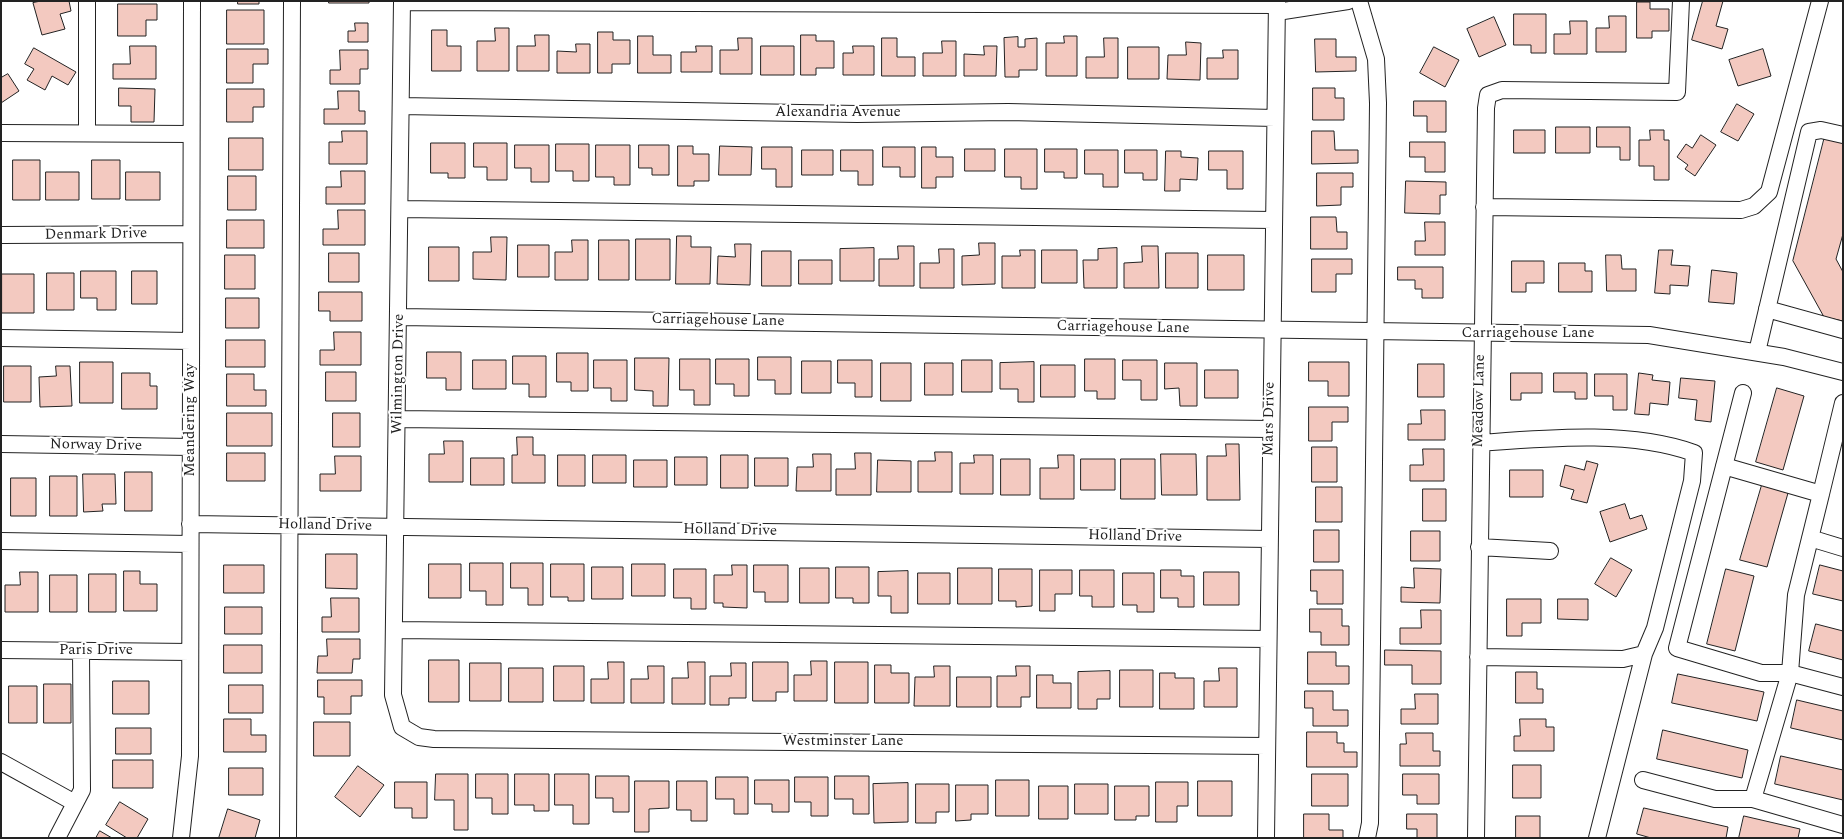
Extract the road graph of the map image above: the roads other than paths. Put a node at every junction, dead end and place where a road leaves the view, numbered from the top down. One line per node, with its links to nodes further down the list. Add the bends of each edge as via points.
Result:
1 (87, 1): 13 (street)
2 (192, 1): 14 (street, Meandering Way)
3 (292, 1): 41 (street)
4 (1348, 1): 9 (street)
5 (1359, 1): 25 (street, via 1376,59)
6 (1681, 1): 16 (street, Meadow Lane, via 1677,92 1502,90 1488,95)
7 (1820, 1): 16 (street, via 1769,192 1754,206 1741,210)
8 (402, 2): 9 (street); 10 (street, Wilmington Drive)
9 (1277, 6): 11 (street, Mars Drive)
10 (401, 106): 11 (street, Alexandria Avenue); 17 (street, Wilmington Drive)
11 (1274, 118): 18 (street, Mars Drive)
12 (1, 133): 13 (street)
13 (87, 133): 14 (street)
14 (191, 134): 19 (street, Meandering Way)
15 (1843, 135): 21 (street, via 1821,130 1809,132)
16 (1484, 207): 26 (street, Meadow Lane)
17 (400, 209): 18 (street); 22 (street, Wilmington Drive)
18 (1273, 220): 24 (street, Mars Drive)
19 (190, 234): 20 (street, Denmark Drive); 28 (street, Meandering Way)
20 (1, 235)
21 (1767, 309): 23 (street); 29 (street)
22 (399, 317): 24 (street, Carriagehouse Lane); 33 (street, Wilmington Drive)
23 (1843, 330)
24 (1271, 331): 25 (street, Carriagehouse Lane); 34 (street, Mars Drive)
25 (1374, 332): 26 (street, Carriagehouse Lane); 70 (street, via 1370,823)
26 (1481, 334): 29 (street, Carriagehouse Lane, via 1649,335); 35 (street, Meadow Lane)
27 (1, 338): 28 (street)
28 (191, 341): 37 (street, Meandering Way)
29 (1756, 352): 30 (street, Carriagehouse Lane)
30 (1843, 372)
31 (1744, 393): 38 (street)
32 (1843, 403): 39 (street)
33 (398, 419): 34 (street); 42 (street, Wilmington Drive)
34 (1270, 429): 44 (street, Mars Drive)
35 (1480, 443): 47 (street, Meadow Lane); 55 (street, via 1597,438 1671,445 1694,453 1692,481 1655,628)
36 (1, 444): 37 (street, Norway Drive)
37 (191, 447): 40 (street, Meandering Way)
38 (1724, 466): 39 (street); 57 (street, via 1677,648 1761,673)
39 (1820, 494): 43 (street)
40 (190, 524): 41 (street, Holland Drive); 46 (street, Meandering Way)
41 (288, 526): 42 (street, Holland Drive); 68 (street)
42 (397, 527): 44 (street, Holland Drive); 50 (street, Wilmington Drive)
43 (1810, 538): 48 (street); 57 (street, via 1796,595)
44 (1269, 539): 51 (street, Mars Drive)
45 (1, 541): 46 (street)
46 (190, 544): 54 (street, Meandering Way)
47 (1479, 547): 49 (street); 56 (street, Meadow Lane)
48 (1843, 548)
49 (1550, 551)
50 (395, 630): 51 (street); 59 (street, Wilmington Drive, via 393,695 402,727)
51 (1268, 639): 60 (street, Mars Drive)
52 (1, 650): 53 (street, Paris Drive)
53 (81, 651): 54 (street, Paris Drive); 64 (street, via 82,790)
54 (190, 652): 67 (street, Meandering Way, via 190,756)
55 (1644, 654): 56 (street, via 1623,659); 72 (street)
56 (1478, 658): 71 (street, Meadow Lane)
57 (1790, 673): 58 (street); 63 (street)
58 (1843, 687)
59 (419, 737): 60 (street, Westminster Lane, via 454,740)
60 (1267, 746): 69 (street, Mars Drive)
61 (1, 762): 64 (street)
62 (1643, 780): 63 (street, via 1715,799)
63 (1753, 799): 65 (street)
64 (75, 803): 66 (street)
65 (1843, 825)
66 (57, 838)
67 (181, 838)
68 (288, 838)
69 (1266, 838)
70 (1366, 838)
71 (1476, 838)
72 (1596, 838)

